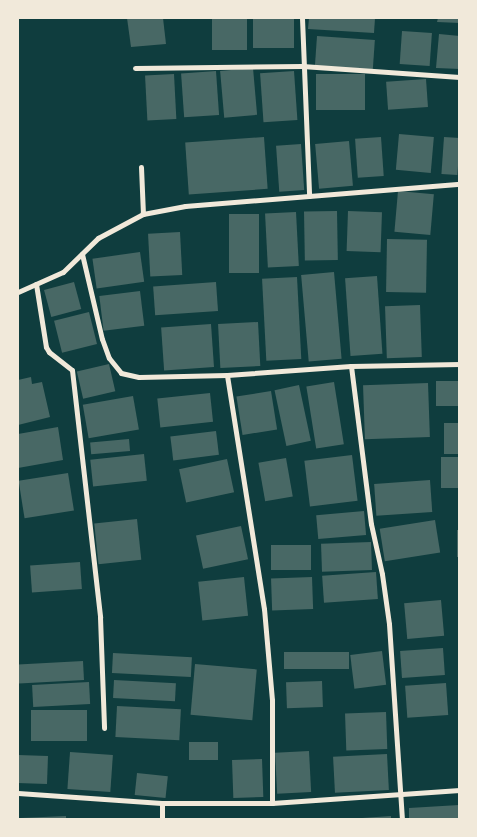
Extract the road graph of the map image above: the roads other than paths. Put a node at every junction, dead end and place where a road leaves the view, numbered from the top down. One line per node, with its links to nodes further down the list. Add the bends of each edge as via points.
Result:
1 (302, 18): 2 (street)
2 (302, 66): 3 (street); 4 (street); 7 (street)
3 (135, 68)
4 (460, 77)
5 (141, 167): 8 (street)
6 (460, 184): 7 (street)
7 (309, 196): 8 (street, via 185,206)
8 (143, 214): 9 (street, via 98,238)
9 (82, 254): 10 (street, via 64,272); 14 (street, via 102,338 109,358 121,373 139,378)
10 (36, 284): 11 (street); 15 (street, via 46,347 72,370 100,617)
11 (18, 292)
12 (460, 364): 13 (street)
13 (351, 366): 14 (street); 18 (street, via 369,515 389,624)
14 (227, 375): 20 (street, via 264,609 272,700)
15 (104, 728)
16 (460, 790): 18 (street)
17 (18, 793): 19 (street)
18 (399, 795): 20 (street); 22 (street)
19 (162, 803): 20 (street); 21 (street)
20 (272, 803)
21 (162, 820)
22 (402, 820)

